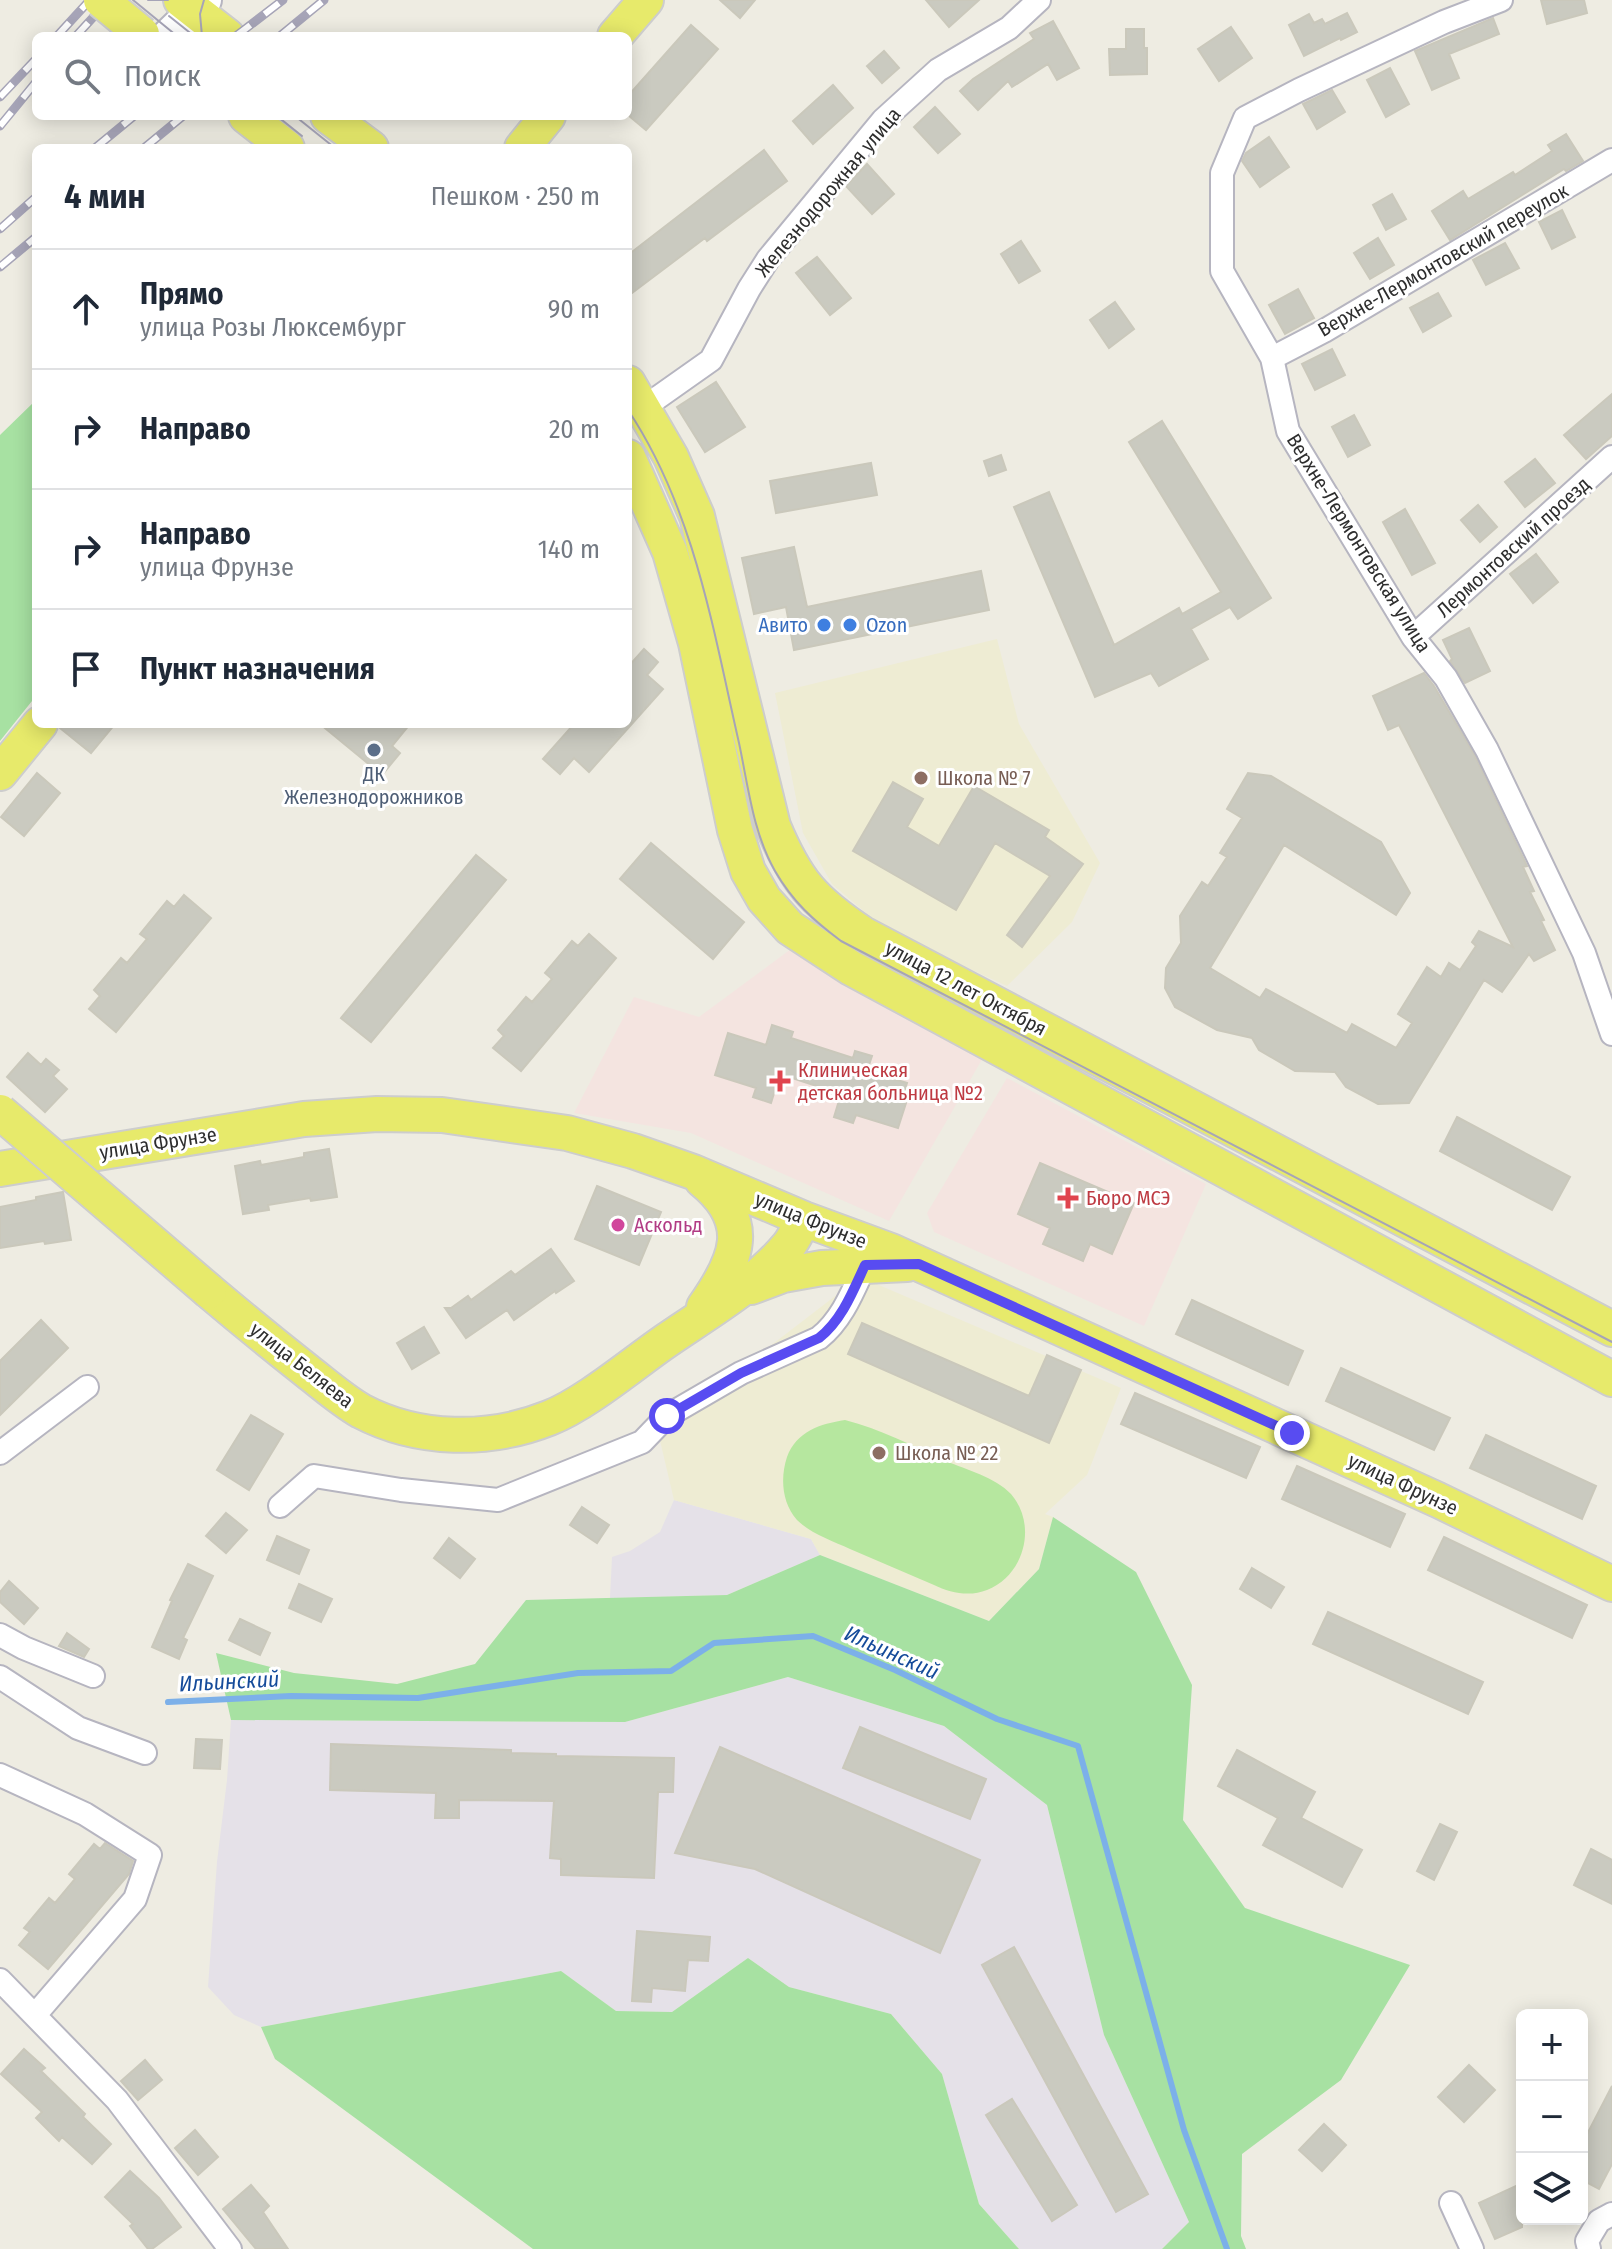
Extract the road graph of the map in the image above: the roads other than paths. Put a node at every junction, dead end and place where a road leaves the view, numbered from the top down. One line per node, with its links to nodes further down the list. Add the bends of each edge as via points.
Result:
1 (101, 0): 6 (main road, bridge)
2 (646, 0): 9 (main road)
3 (1039, 0): 16 (street, Железнодорожная улица, via 1009,28 938,70 883,120 768,259 711,360)
4 (1501, 0): 15 (street, Верхне-Лермонтовская улица, via 1245,118 1222,173 1222,271)
5 (189, 2): 7 (main road); 8 (main road)
6 (148, 32)
7 (155, 32)
8 (223, 32)
9 (618, 32)
10 (251, 120): 12 (main road)
11 (545, 120): 13 (main road)
12 (282, 144)
13 (525, 144)
14 (1612, 160): 15 (street, Верхне-Лермонтовский переулок)
15 (1272, 358): 19 (street, Верхне-Лермонтовская улица, via 1288,431)
16 (636, 395): 31 (main road, улица 12 лет Октября, via 697,516 773,826 787,860 815,899 875,940)
17 (1612, 457): 19 (street, Лермонтовский проезд)
18 (632, 466): 32 (main road, улица 12 лет Октября, via 670,552 748,871 790,928 851,968)
19 (1413, 637): 22 (street, Верхне-Лермонтовская улица, via 1446,678 1487,750 1584,953)
20 (37, 728): 21 (main road)
21 (0, 773)
22 (1612, 1034)
23 (0, 1112): 30 (main road, улица Беляева, bridge, via 270,1342 361,1411 394,1425 463,1436 550,1418)
24 (0, 1169): 25 (main road, улица Фрунзе, via 304,1119 390,1114 442,1115 567,1133)
25 (693, 1172): 26 (main road, улица Фрунзе); 30 (main road, via 726,1204 735,1231 729,1267)
26 (804, 1219): 27 (main road, улица Фрунзе); 29 (main road, via 773,1262)
27 (919, 1264): 28 (main road); 36 (main road, улица Фрунзе)
28 (865, 1265): 29 (main road, via 783,1275); 35 (street, via 839,1317 819,1338 741,1373 667,1416 642,1442 570,1473 498,1500 314,1476)
29 (737, 1293): 30 (main road, улица Беляева)
30 (693, 1322)
31 (1612, 1329)
32 (1612, 1379)
33 (87, 1387): 34 (street)
34 (0, 1453)
35 (280, 1506)
36 (1612, 1584)
37 (0, 1635): 38 (street)
38 (93, 1676)
39 (0, 1677): 40 (street, via 78,1728)
40 (145, 1753)
41 (0, 1775): 43 (street, via 85,1814 150,1855 135,1899)
42 (0, 1980): 43 (street)
43 (35, 2015): 46 (street, via 117,2100)
44 (1451, 2203): 47 (street)
45 (1612, 2214): 48 (street, via 1599,2221 1587,2241)
46 (230, 2249)
47 (1472, 2249)
48 (1589, 2249)

